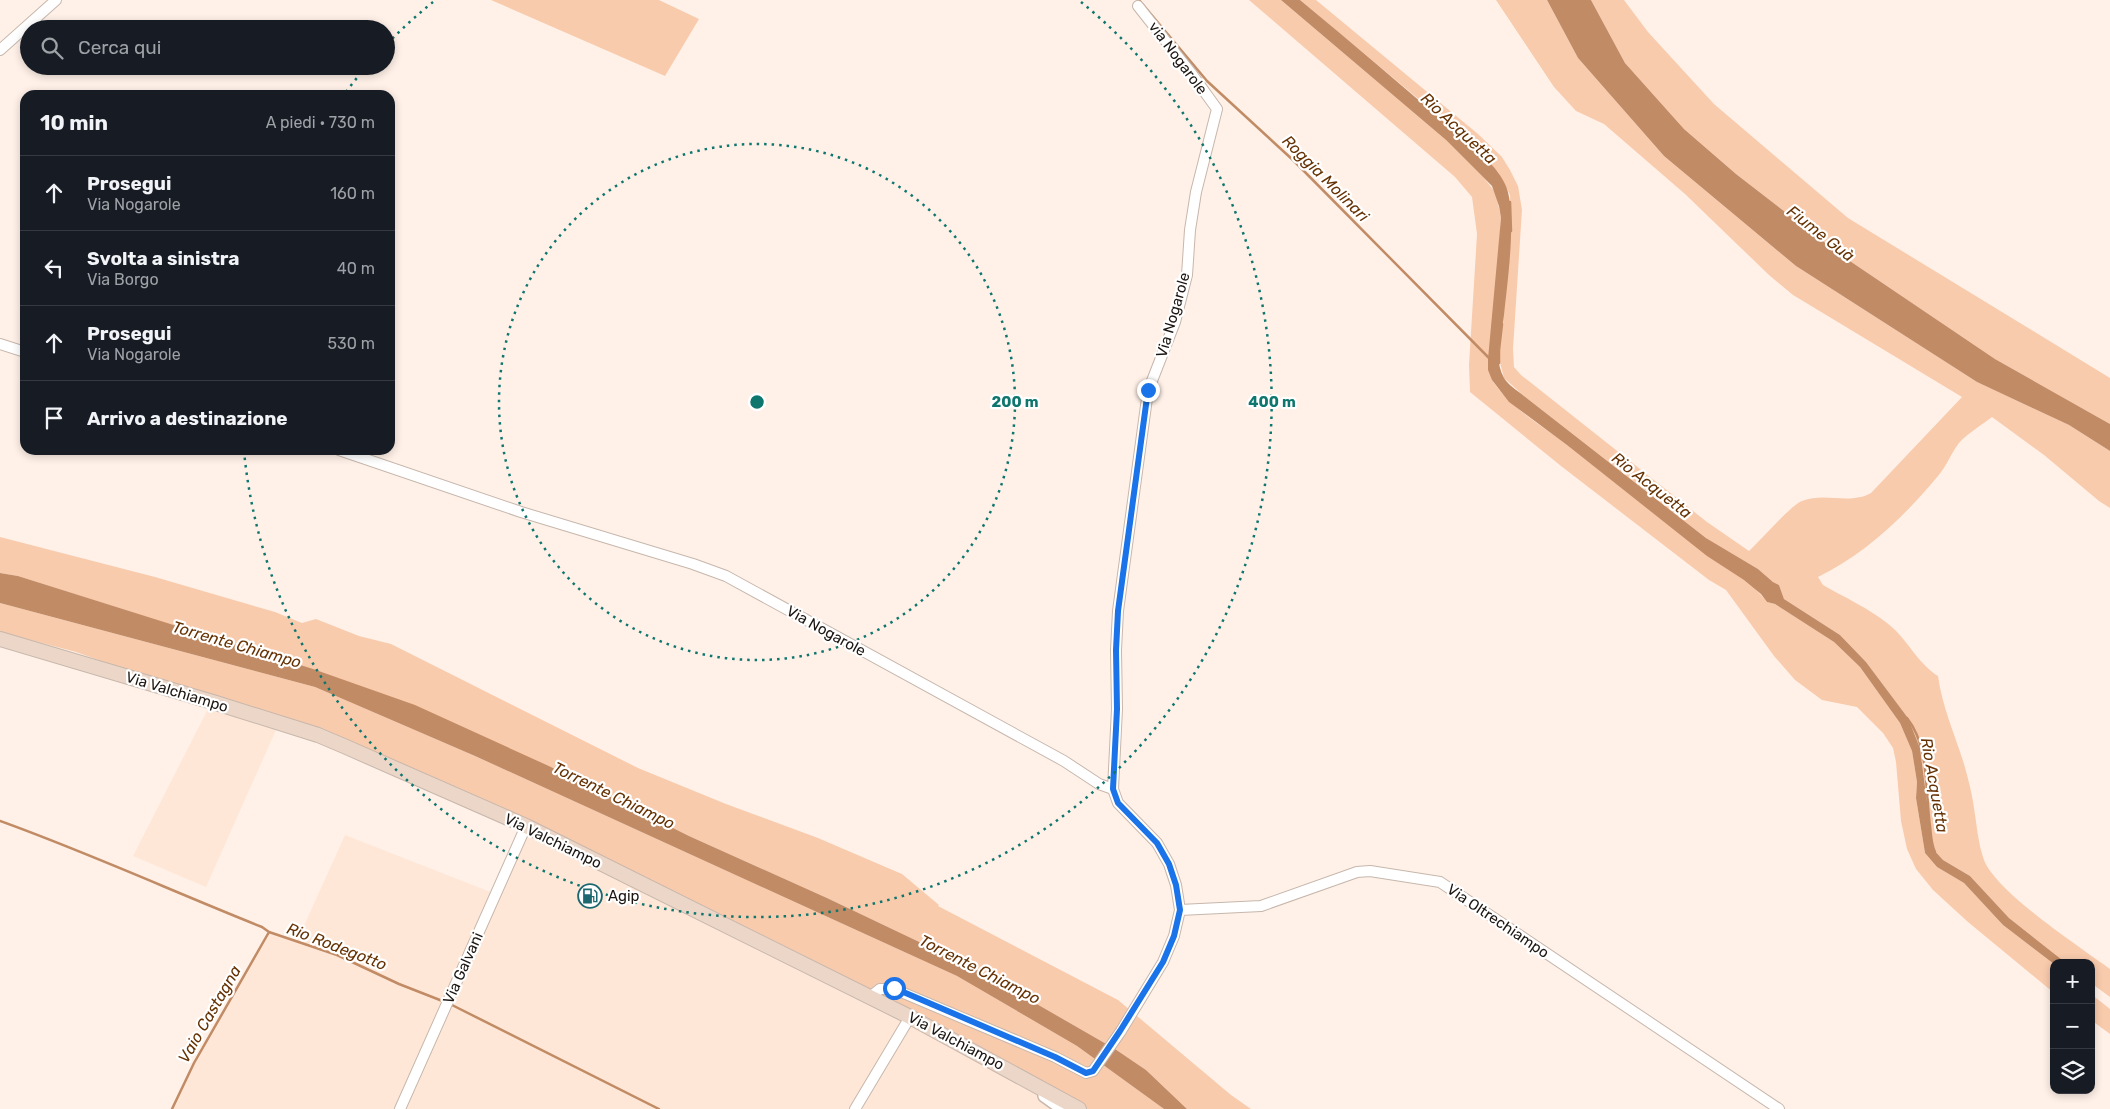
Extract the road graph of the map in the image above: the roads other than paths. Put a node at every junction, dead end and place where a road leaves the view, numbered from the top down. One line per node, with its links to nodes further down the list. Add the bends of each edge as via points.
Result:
1 (56, 0): 3 (street)
2 (1138, 6): 6 (street, via Nogarole)
3 (34, 20)
4 (20, 32): 5 (street)
5 (0, 50)
6 (1216, 110): 11 (street, Via Nogarole, via 1196,192 1187,276 1175,322 1148,390 1118,611)
7 (0, 344): 8 (street)
8 (20, 350)
9 (354, 455): 11 (street, Via Nogarole, via 726,576)
10 (0, 639): 12 (main road, Via Valchiampo, via 318,735)
11 (1113, 789): 13 (street, via 1118,803 1157,843 1169,864)
12 (526, 826): 14 (main road, Via Valchiampo); 17 (street, Via Galvani)
13 (1180, 910): 14 (street, via 1163,962 1093,1071 1086,1073 894,988 880,989); 21 (street, Via Oltrechiampo, via 1261,906 1357,872 1370,871 1440,882)
14 (870, 997): 15 (main road, Via Valchiampo)
15 (910, 1017): 16 (main road, Via Valchiampo); 18 (street)
16 (1015, 1073): 19 (street); 20 (main road, Via Valchiampo)
17 (400, 1109)
18 (855, 1109)
19 (1062, 1109)
20 (1079, 1109)
21 (1779, 1109)

